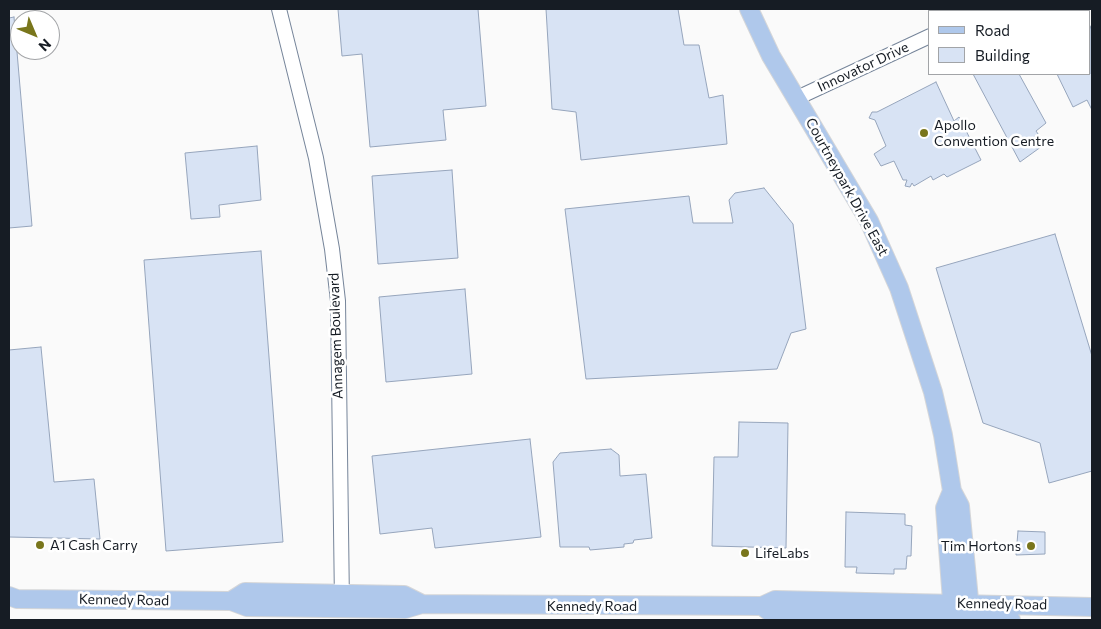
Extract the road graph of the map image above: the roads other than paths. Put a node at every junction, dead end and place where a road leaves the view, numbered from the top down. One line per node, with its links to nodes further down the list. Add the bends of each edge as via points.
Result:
1 (279, 9): 6 (street, Annagem Boulevard, via 316,158 338,301)
2 (749, 9): 4 (main road, Courtneypark Drive East, via 771,56)
3 (928, 37): 4 (street, Innovator Drive)
4 (797, 98): 8 (main road, Courtneypark Drive East, via 869,221 899,288 933,392 952,491 960,506)
5 (12, 599): 6 (main road, Kennedy Road, via 231,601 247,607)
6 (342, 601): 8 (main road, Kennedy Road, via 405,610 422,604 762,606 775,600)
7 (1092, 607): 8 (main road, Kennedy Road)
8 (962, 614): 9 (main road, Kennedy Road)
9 (1011, 620)

